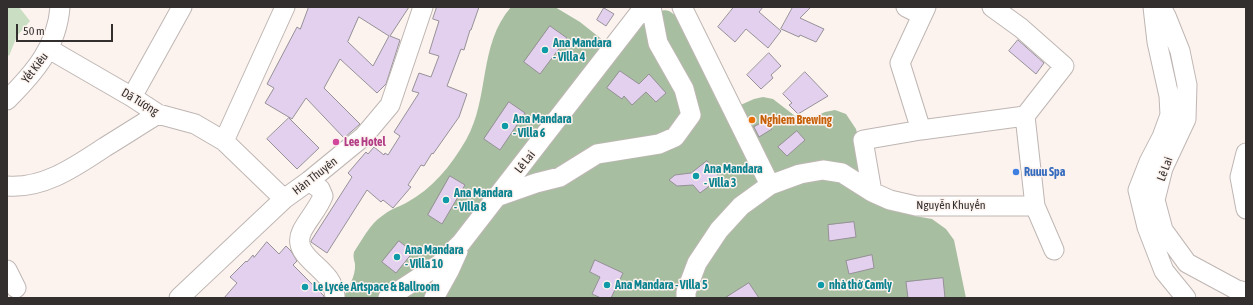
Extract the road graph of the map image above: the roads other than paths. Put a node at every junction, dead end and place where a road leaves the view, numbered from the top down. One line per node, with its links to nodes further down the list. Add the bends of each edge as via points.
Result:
1 (60, 7): 12 (street, Yết Kiêu)
2 (182, 7): 13 (street)
3 (285, 7): 18 (street)
4 (423, 7): 20 (street, Hàn Thuyên, via 390,105 364,136)
5 (644, 7): 24 (street, Lê Lai)
6 (652, 7): 24 (street, via 658,43 684,89 691,115 675,137 659,144 597,154 560,177)
7 (682, 7): 21 (street)
8 (992, 7): 16 (street, via 1021,28 1064,66)
9 (1153, 7): 38 (street, via 1157,42 1170,96 1170,115 1138,190 1147,227 1164,271)
10 (1161, 7): 32 (street, Lê Lai, via 1180,51 1187,85 1186,118 1163,168 1155,200 1163,230 1187,263 1237,290)
11 (918, 10): 17 (street, via 900,63)
12 (49, 49): 13 (street, Dã Tượng); 14 (street, Yết Kiêu, via 29,79)
13 (132, 97): 15 (street, Dã Tượng)
14 (7, 100)
15 (158, 114): 18 (street, Dã Tượng, via 195,124); 22 (street, via 76,167 49,180 15,187)
16 (1025, 116): 17 (street); 26 (street)
17 (921, 130): 23 (street, via 863,140)
18 (224, 141): 25 (street, Dã Tượng)
19 (1246, 153): 27 (street, via 1240,177)
20 (309, 181): 25 (street, Hàn Thuyên); 34 (street, via 320,189 323,196 302,232 301,250 330,281)
21 (770, 185): 23 (street, Nguyễn Khuyến, via 800,174 823,170 842,173); 37 (street, Nguyễn Khuyến, via 741,206 718,230 697,263)
22 (7, 186)
23 (872, 192): 26 (street, Nguyễn Khuyến, via 890,200 916,206)
24 (499, 196): 28 (street, Lê Lai)
25 (284, 199): 33 (street, Hàn Thuyên)
26 (1035, 206): 29 (street)
27 (1246, 209)
28 (461, 243): 35 (street, Lê Lai, via 440,264); 36 (street)
29 (1054, 250)
30 (7, 270): 31 (street)
31 (16, 288)
32 (1246, 292)
33 (179, 298)
34 (335, 298)
35 (388, 298)
36 (434, 298)
37 (686, 298)
38 (1186, 298)

